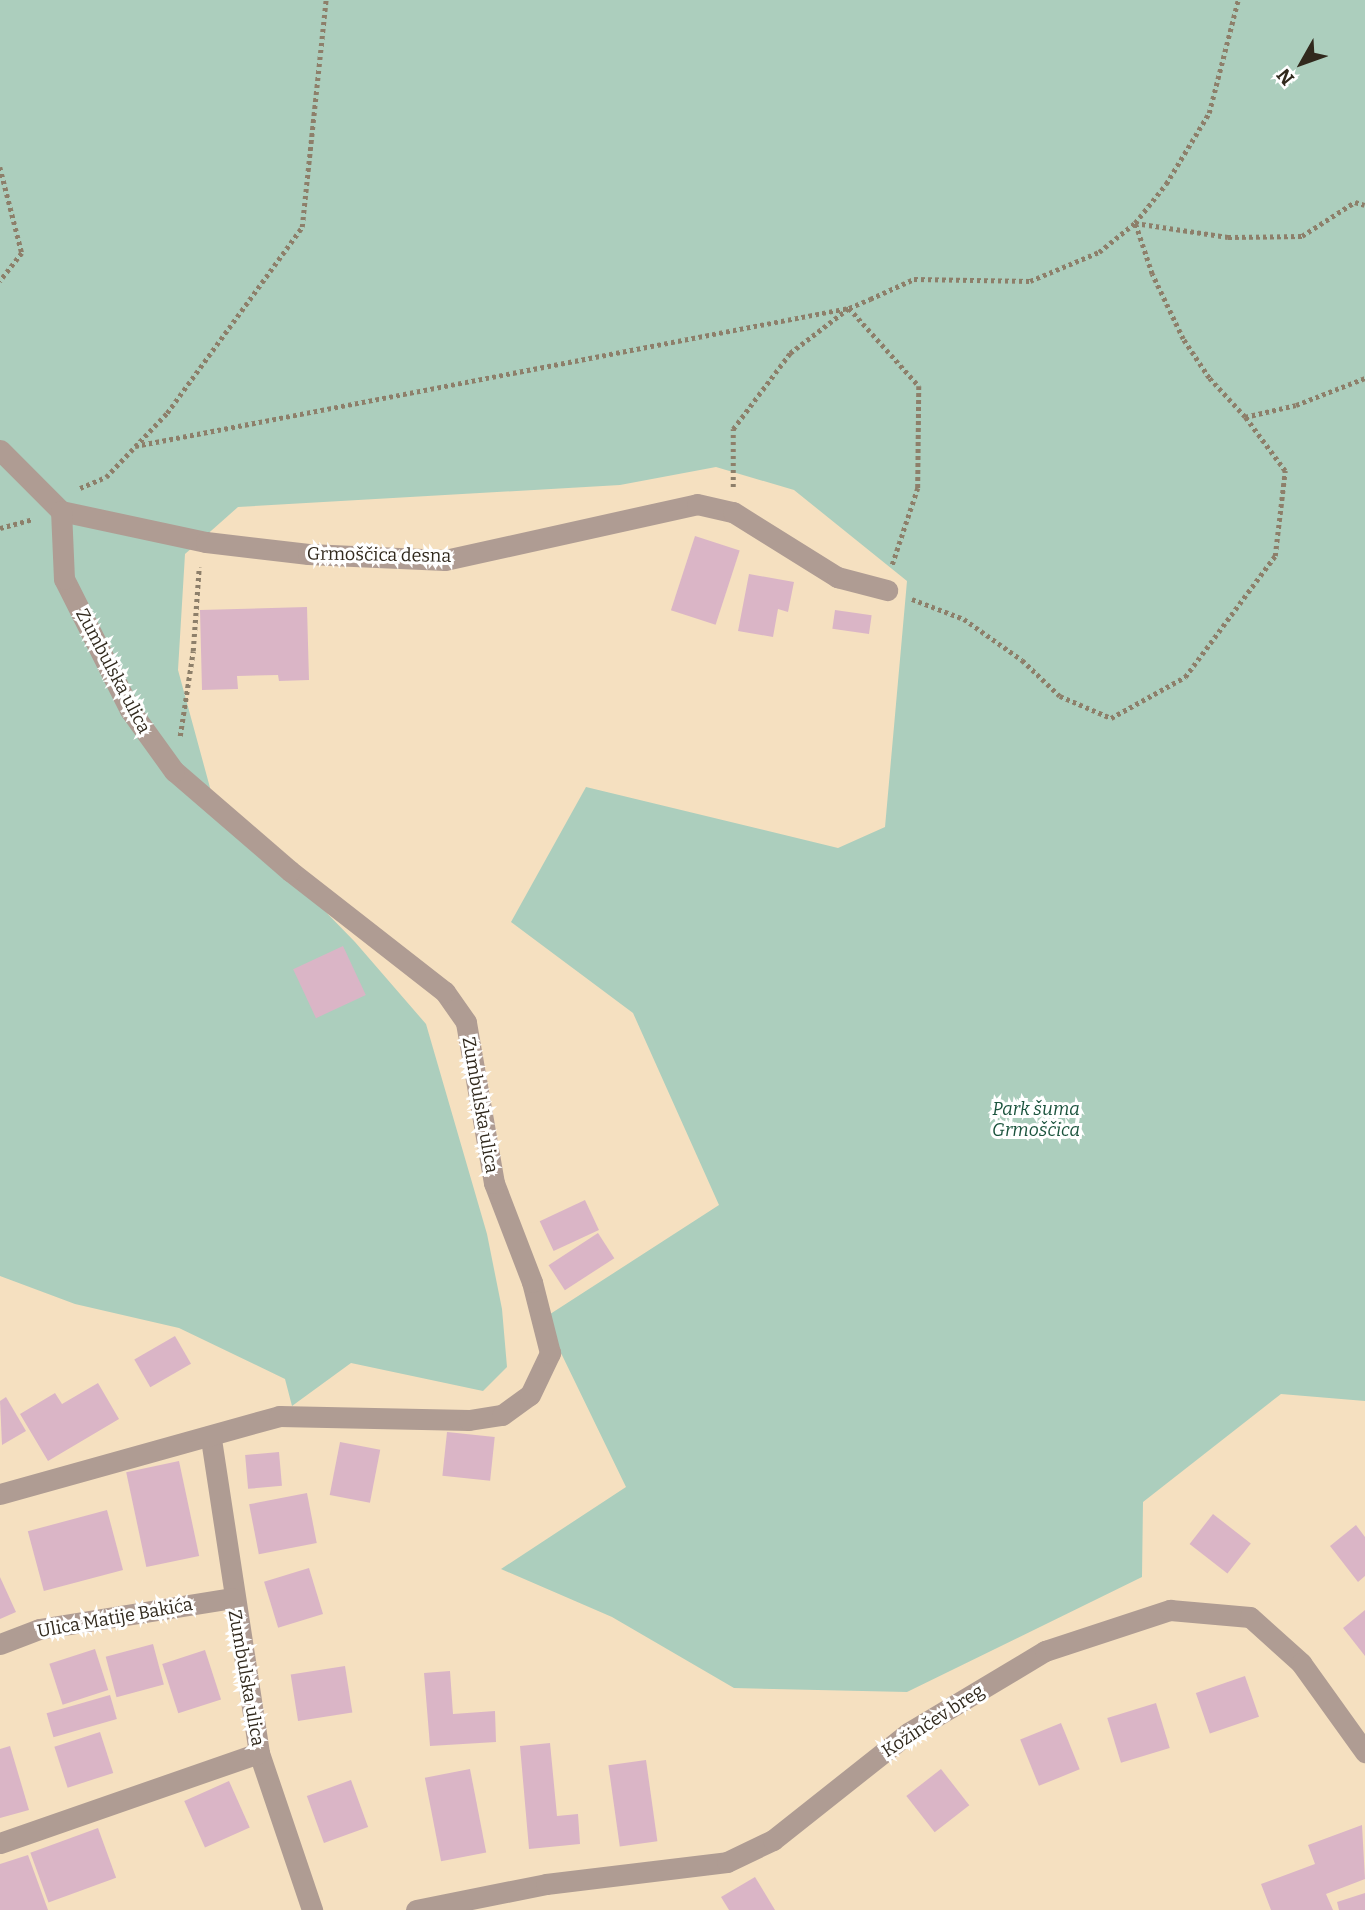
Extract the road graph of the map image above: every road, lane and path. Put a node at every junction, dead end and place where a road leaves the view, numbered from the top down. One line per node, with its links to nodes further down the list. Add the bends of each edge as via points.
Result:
1 (326, 0): 10 (path, via 302,227 167,413)
2 (1238, 0): 5 (path, via 1209,113 1166,184)
3 (0, 167): 6 (path, via 22,253)
4 (1365, 205): 5 (path, via 1355,202 1302,236 1228,237)
5 (1135, 223): 7 (path, via 1099,252 1030,281 914,279); 9 (path, via 1152,274 1183,339 1209,378)
6 (0, 281)
7 (849, 308): 10 (path); 13 (path, via 790,353 733,429); 15 (path, via 919,386 918,488 897,539)
8 (1365, 378): 9 (path, via 1296,405)
9 (1245, 417): 15 (path, via 1285,471 1275,556 1185,677 1111,718 1060,696 1022,660 964,619)
10 (135, 446): 12 (path, via 106,477 68,493)
11 (0, 450): 12 (street)
12 (61, 511): 14 (street, Grmoščica desna); 16 (street, Zumbulska ulica, via 64,579 130,710)
13 (733, 512): 14 (street, Grmoščica desna, via 697,504 445,560 308,554); 15 (street, Grmoščica desna, via 837,577)
14 (206, 542): 16 (path, via 200,559 194,651)
15 (887, 590)
16 (174, 771): 17 (street, Zumbulska ulica, via 290,871 445,992 466,1022 494,1183 532,1282 550,1353 530,1395 502,1415 469,1420 279,1416)
17 (211, 1439): 18 (street, Zumbulska ulica); 19 (street, Zumbulska ulica)
18 (0, 1494)
19 (232, 1598): 20 (street, Ulica Matije Bakića, via 39,1629); 22 (street, Zumbulska ulica)
20 (0, 1644)
21 (1365, 1752): 25 (street, Kožinčev breg, via 1301,1663 1250,1617 1170,1610 1045,1651 908,1733 773,1840 727,1862 546,1884)
22 (259, 1753): 23 (street); 24 (street, Zumbulska ulica)
23 (0, 1843)
24 (312, 1910)
25 (416, 1910)

